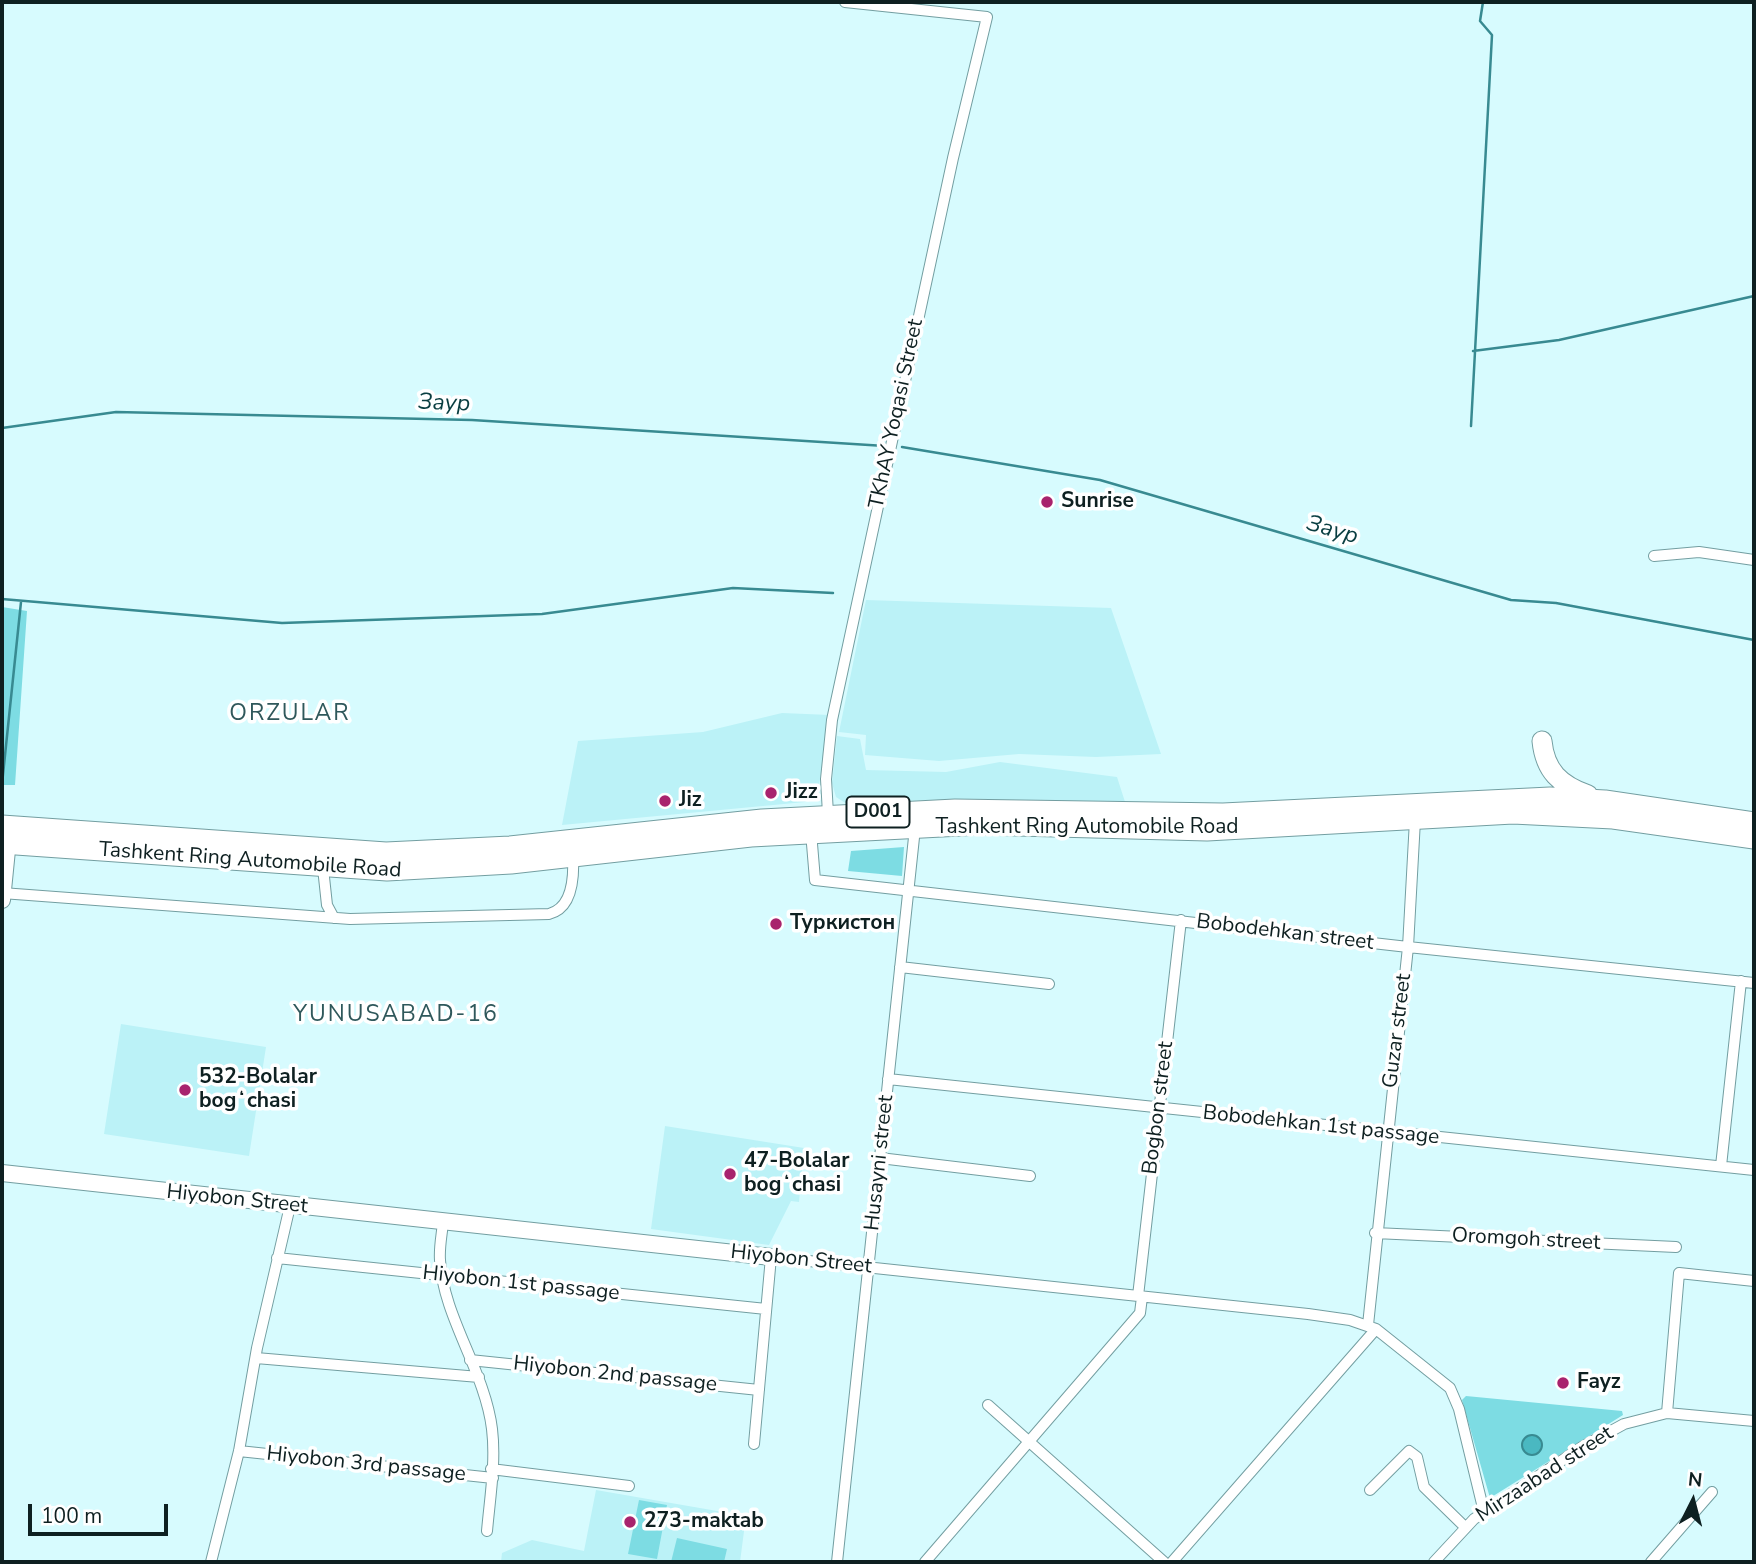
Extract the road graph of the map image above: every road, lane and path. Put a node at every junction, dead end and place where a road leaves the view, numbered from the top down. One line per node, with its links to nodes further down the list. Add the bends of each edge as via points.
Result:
1 (845, 2): 6 (street, TKhAY Yoqasi Street, via 988,17 950,171 832,720)
2 (1654, 556): 3 (street, via 1699,552)
3 (1754, 560)
4 (1542, 741): 5 (highway, via 1548,767 1557,779)
5 (1605, 800): 7 (highway, Tashkent Ring Automobile Road / D001, via 1518,797); 9 (highway, Tashkent Ring Automobile Road / D001)
6 (828, 814): 7 (highway, Tashkent Ring Automobile Road / D001, via 955,809); 14 (highway, Tashkent Ring Automobile Road / D001)
7 (1082, 818): 8 (highway, Tashkent Ring Automobile Road / D001, via 1217,831); 10 (highway, Tashkent Ring Automobile Road / D001)
8 (1415, 820): 12 (highway, Tashkent Ring Automobile Road / D001, via 1513,814 1601,818); 21 (street, Guzar street)
9 (1754, 822)
10 (915, 828): 11 (highway, Tashkent Ring Automobile Road / D001); 16 (street, Husayni street)
11 (811, 832): 14 (highway, Tashkent Ring Automobile Road / D001); 16 (street, Bobodehkan street, via 815,880)
12 (1754, 839)
13 (5, 840): 14 (highway, Tashkent Ring Automobile Road / D001, via 356,852); 15 (highway, Tashkent Ring Automobile Road / D001); 17 (street)
14 (572, 849): 15 (highway, Tashkent Ring Automobile Road / D001, via 418,871); 19 (street, via 570,891 562,908 552,914)
15 (324, 868): 19 (street, via 327,905)
16 (908, 890): 20 (street, Bobodehkan street); 22 (street, Husayni street)
17 (2, 893): 18 (street); 19 (street)
18 (2, 900)
19 (334, 918)
20 (1181, 920): 21 (street, Bobodehkan street); 27 (street, Bogbon street)
21 (1408, 947): 23 (street, Bobodehkan street); 28 (street, Guzar street)
22 (900, 967): 25 (street); 26 (street, Husayni street)
23 (1741, 981): 24 (street, Bobodehkan street); 30 (street)
24 (1754, 983)
25 (1049, 984)
26 (888, 1079): 27 (street, Bobodehkan 1st passage); 29 (street, Husayni street)
27 (1159, 1109): 28 (street, Bobodehkan 1st passage); 43 (street, Bogbon street)
28 (1387, 1132): 30 (street, Bobodehkan 1st passage); 36 (street, Guzar street)
29 (880, 1158): 33 (street); 40 (street, Husayni street)
30 (1721, 1166): 31 (street, Bobodehkan 1st passage)
31 (1754, 1170)
32 (2, 1173): 34 (street, Hiyobon Street)
33 (1030, 1176)
34 (290, 1206): 35 (street, Hiyobon Street); 39 (street)
35 (443, 1222): 38 (street, Hiyobon Street); 41 (street)
36 (1375, 1233): 37 (street, Oromgoh street); 45 (street, Guzar street)
37 (1676, 1247)
38 (771, 1257): 40 (street, Hiyobon Street); 44 (street)
39 (276, 1258): 41 (street, Hiyobon 1st passage); 46 (street)
40 (869, 1268): 43 (street, Hiyobon Street); 64 (street, Husayni street)
41 (442, 1276): 44 (street, Hiyobon 1st passage); 47 (street)
42 (1754, 1281): 51 (street, via 1679,1273)
43 (1140, 1297): 45 (street, Hiyobon Street, via 1308,1314); 53 (street, Bogbon street, via 1140,1313)
44 (766, 1309): 49 (street)
45 (1372, 1327): 60 (street, Hiyobon Street, via 1450,1388); 67 (street)
46 (256, 1358): 48 (street); 55 (street)
47 (470, 1360): 48 (street); 49 (street, Hiyobon 2nd passage)
48 (479, 1377): 56 (street, via 492,1429)
49 (759, 1390): 54 (street)
50 (988, 1405): 53 (street)
51 (1667, 1413): 52 (street, Mirzaаbаd street); 60 (street, Mirzaаbаd street, via 1638,1419 1604,1435)
52 (1754, 1421)
53 (1030, 1443): 65 (street, Bogbon street); 66 (street)
54 (754, 1444)
55 (239, 1451): 56 (street, Hiyobon 3rd passage); 63 (street)
56 (492, 1474): 57 (street, Hiyobon 3rd passage); 62 (street)
57 (629, 1486)
58 (1370, 1490): 61 (street, via 1409,1451 1417,1457 1424,1487)
59 (1712, 1492): 69 (street)
60 (1484, 1512): 61 (street, Mirzaаbаd street)
61 (1465, 1527): 68 (street, Mirzaаbаd street)
62 (487, 1531)
63 (211, 1562)
64 (837, 1562)
65 (925, 1562)
66 (1164, 1562)
67 (1172, 1562)
68 (1434, 1562)
69 (1651, 1562)

